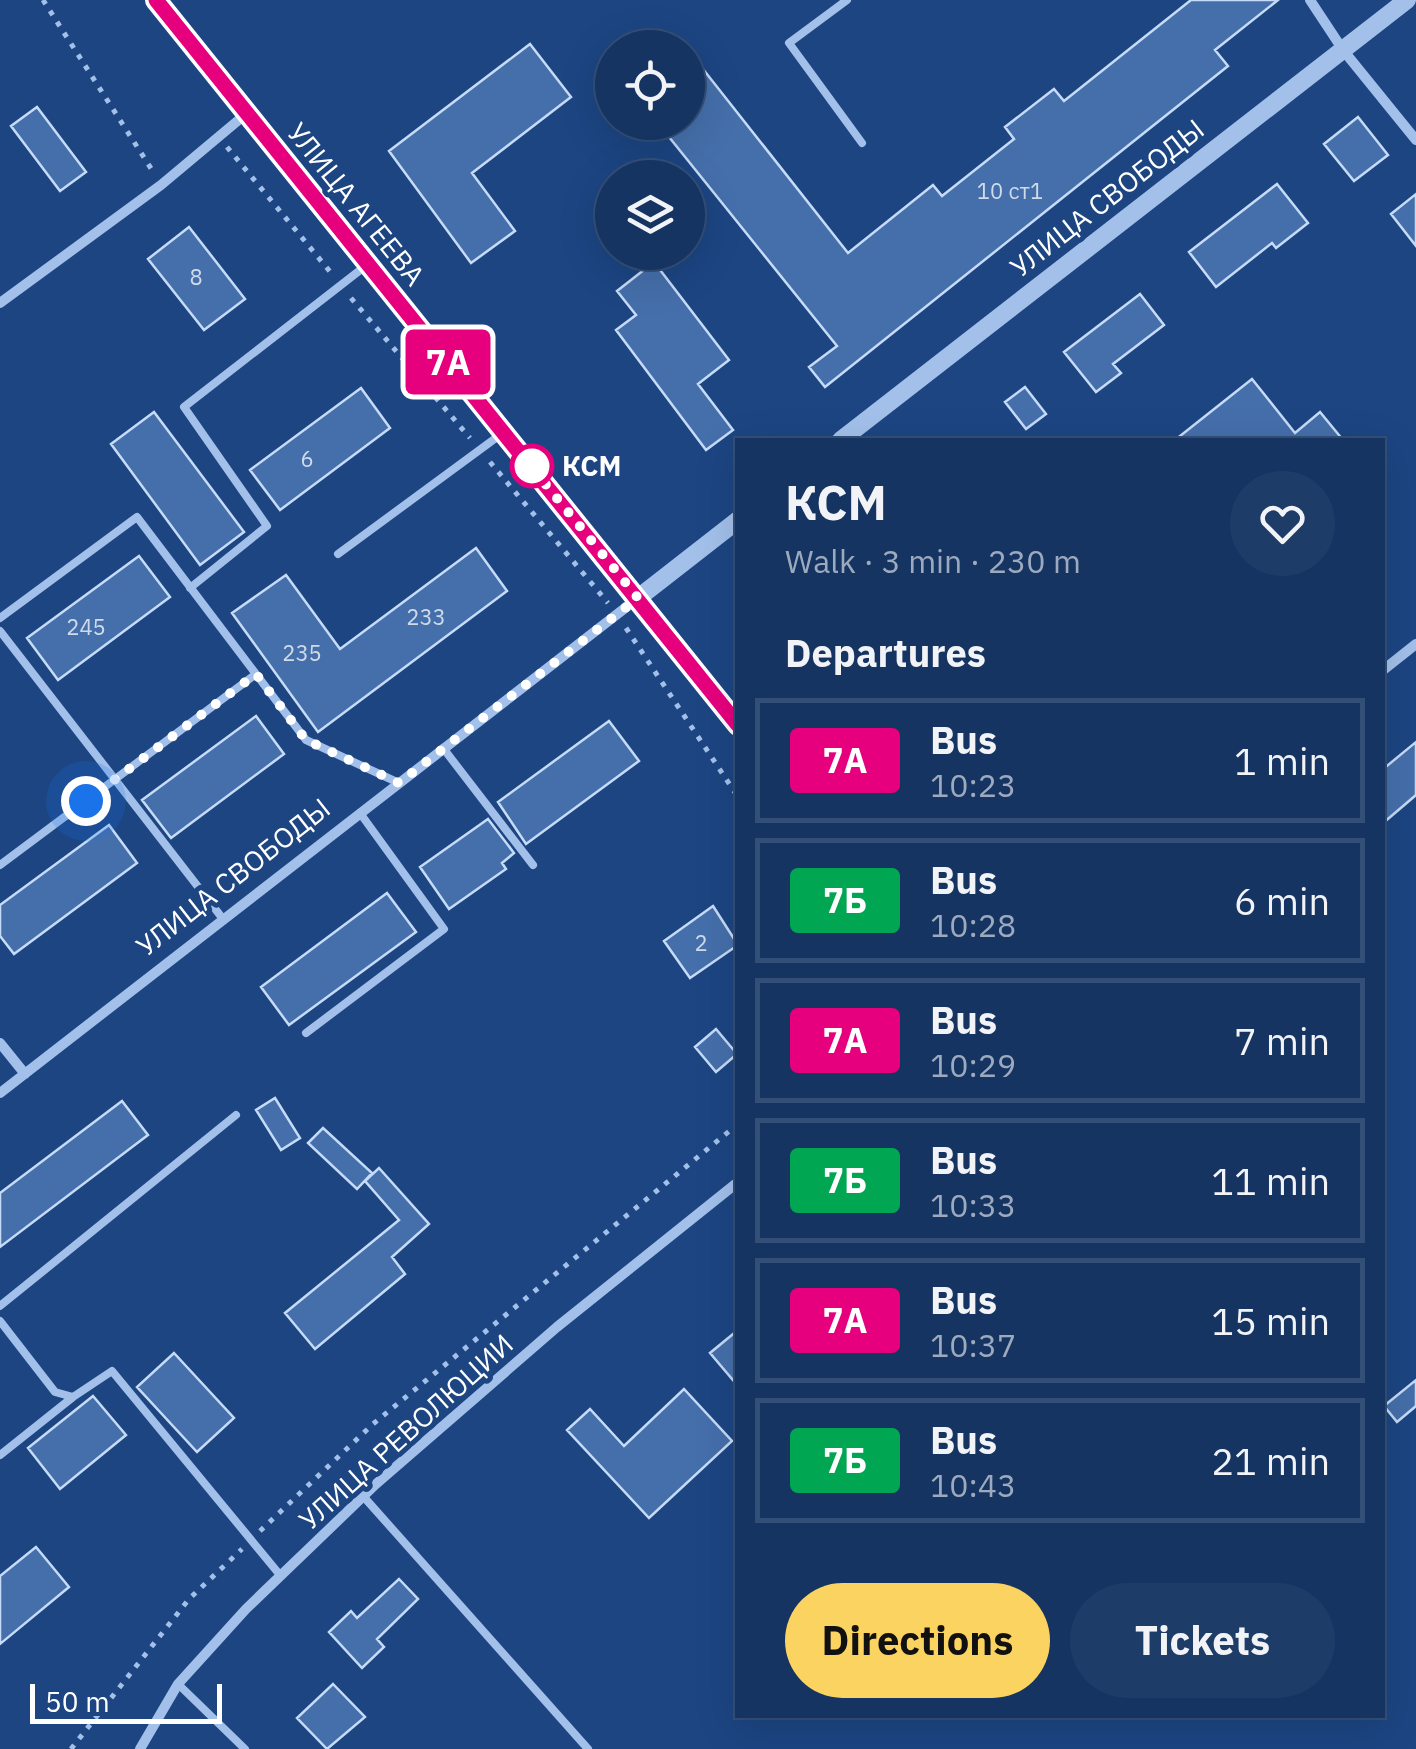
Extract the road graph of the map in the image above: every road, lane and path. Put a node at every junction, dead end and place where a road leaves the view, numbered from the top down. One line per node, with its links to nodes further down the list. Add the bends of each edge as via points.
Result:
1 (43, 0): 10 (path)
2 (156, 0): 7 (street, УЛИЦА АГЕЕВА)
3 (847, 0): 9 (lane, via 788,43)
4 (1310, 0): 6 (street)
5 (1407, 0): 6 (street, УЛИЦА СВОБОДЫ)
6 (1343, 50): 8 (street); 14 (street, УЛИЦА СВОБОДЫ)
7 (248, 113): 10 (street); 11 (street, УЛИЦА АГЕЕВА)
8 (1416, 140)
9 (862, 143)
10 (161, 185): 12 (street)
11 (368, 264): 13 (street, УЛИЦА АГЕЕВА); 17 (lane, via 184,408 267,526)
12 (0, 303)
13 (504, 432): 16 (lane); 18 (street, УЛИЦА АГЕЕВА)
14 (844, 438)
15 (735, 522): 18 (street, УЛИЦА СВОБОДЫ)
16 (338, 554)
17 (190, 588): 19 (lane, via 136,517); 23 (lane)
18 (638, 598): 24 (street, УЛИЦА АГЕЕВА); 25 (street, УЛИЦА СВОБОДЫ)
19 (0, 618)
20 (0, 631): 26 (lane)
21 (1416, 644): 22 (street)
22 (1385, 669)
23 (256, 674): 26 (lane); 27 (lane, via 306,740)
24 (735, 721)
25 (443, 748): 27 (street, УЛИЦА СВОБОДЫ); 30 (lane)
26 (115, 780): 29 (lane); 31 (lane)
27 (399, 783): 28 (street, УЛИЦА СВОБОДЫ)
28 (360, 813): 31 (street, УЛИЦА СВОБОДЫ); 32 (lane, via 444,928)
29 (0, 865)
30 (532, 865)
31 (223, 919): 34 (street, УЛИЦА СВОБОДЫ)
32 (306, 1033)
33 (0, 1043): 34 (street)
34 (24, 1074): 35 (street, УЛИЦА СВОБОДЫ)
35 (0, 1094)
36 (236, 1115): 39 (lane)
37 (735, 1126): 44 (path, via 372,1424)
38 (735, 1184): 43 (street, УЛИЦА РЕВОЛЮЦИИ, via 557,1327)
39 (0, 1306)
40 (0, 1321): 41 (lane, via 55,1392)
41 (73, 1397): 42 (lane); 44 (lane, via 112,1371)
42 (0, 1455)
43 (364, 1496): 45 (street, УЛИЦА РЕВОЛЮЦИИ); 50 (lane)
44 (252, 1539): 45 (lane); 47 (path, via 189,1598)
45 (280, 1576): 46 (street, УЛИЦА РЕВОЛЮЦИИ)
46 (178, 1684): 48 (street, УЛИЦА РЕВОЛЮЦИИ); 49 (lane)
47 (71, 1749)
48 (140, 1749)
49 (246, 1749)
50 (588, 1749)

